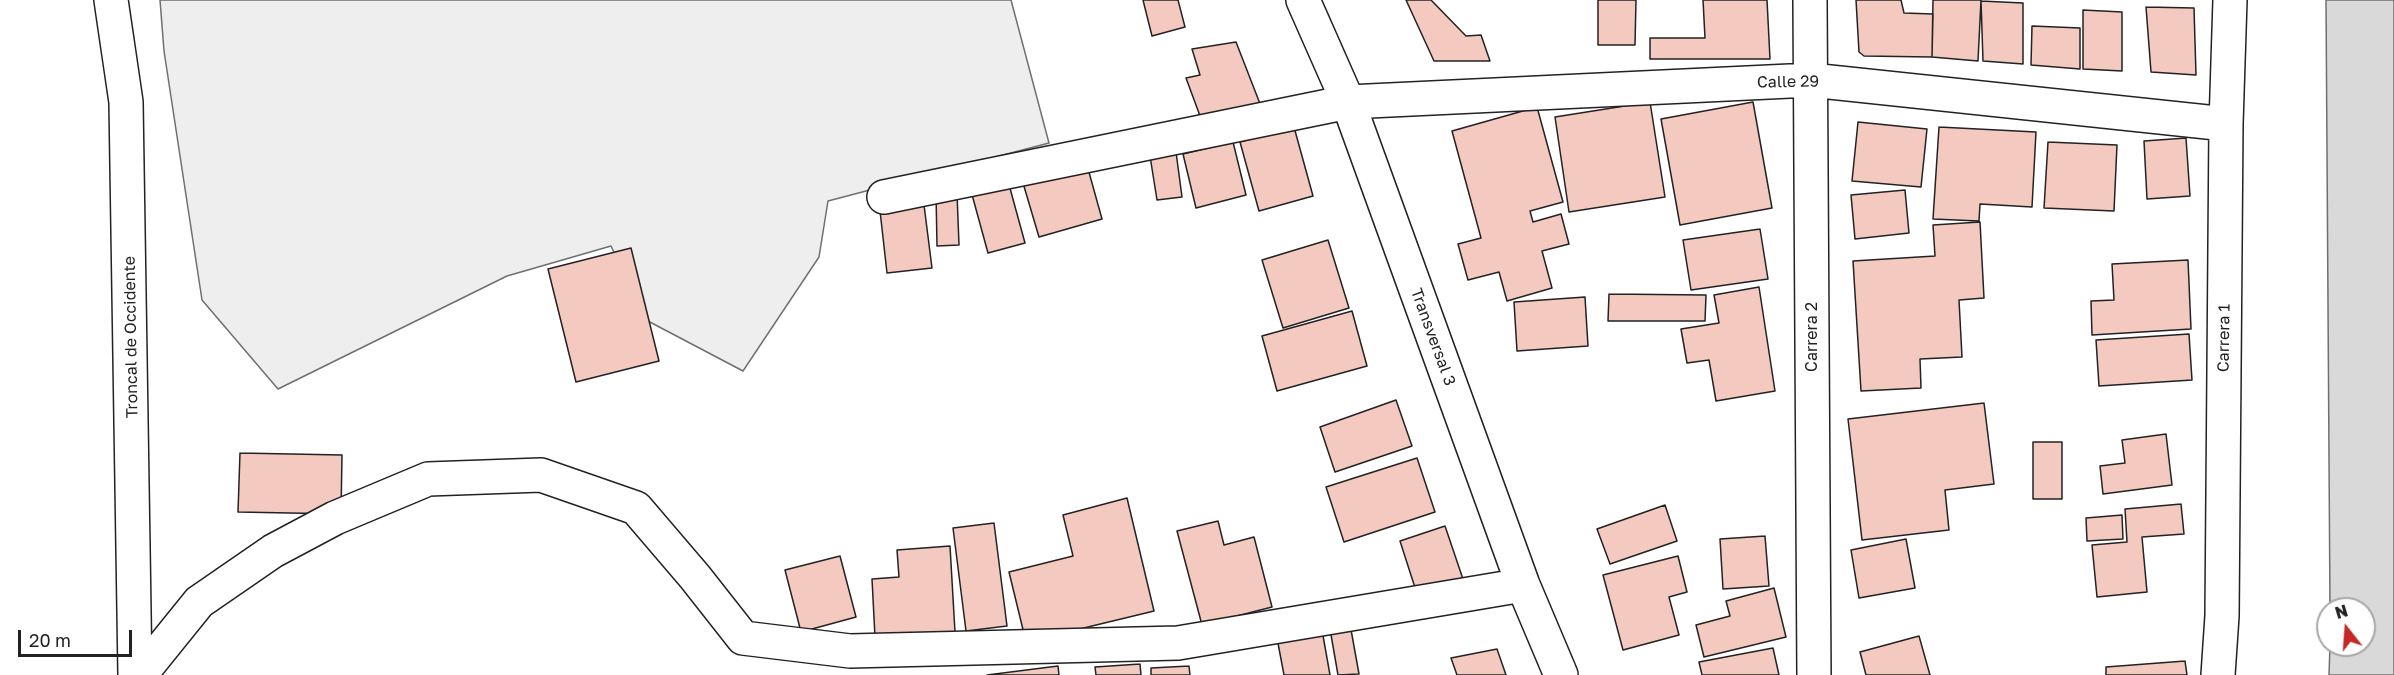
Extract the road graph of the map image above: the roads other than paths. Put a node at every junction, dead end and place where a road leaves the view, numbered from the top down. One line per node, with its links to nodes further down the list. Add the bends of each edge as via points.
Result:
1 (111, 0): 11 (main road, Troncal de Occidente, via 126,102)
2 (1304, 0): 6 (main road, Transversal 3)
3 (1810, 0): 5 (main road, Carrera 2)
4 (2230, 0): 7 (main road, Carrera 1)
5 (1812, 80): 6 (main road, Calle 29); 7 (main road, Calle 29); 14 (main road, Carrera 2)
6 (1348, 102): 8 (main road, Calle 29); 9 (main road, Transversal 3)
7 (2226, 124): 15 (main road, Carrera 1, via 2222,616)
8 (884, 197)
9 (1523, 585): 10 (main road, via 1178,643); 13 (main road, Transversal 3)
10 (850, 663): 12 (main road, via 743,638 636,508 541,475 428,479 335,518 273,550 199,602)
11 (135, 675)
12 (140, 675)
13 (1561, 675)
14 (1814, 675)
15 (2218, 675)

